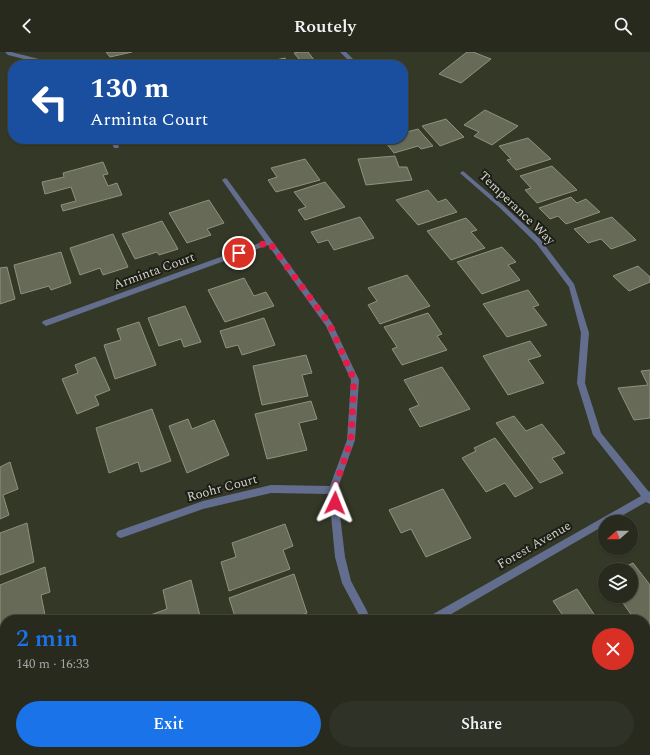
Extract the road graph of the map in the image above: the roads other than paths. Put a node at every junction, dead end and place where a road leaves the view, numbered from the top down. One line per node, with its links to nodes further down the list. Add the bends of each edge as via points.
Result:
1 (8, 52): 3 (street)
2 (342, 52): 4 (street)
3 (36, 60)
4 (351, 60)
5 (115, 144): 6 (street)
6 (116, 147)
7 (462, 173): 12 (street, Temperance Way, via 502,206 538,241 572,286 585,333 581,383 597,435)
8 (225, 180): 9 (street)
9 (269, 242): 10 (street, Arminta Court); 11 (street, via 330,325 354,380 351,440)
10 (46, 323)
11 (334, 490): 13 (street, Roohr Court, via 271,489 203,505); 14 (street, via 340,557 347,583)
12 (649, 497): 15 (street, Forest Avenue)
13 (121, 534)
14 (364, 615)
15 (441, 615)

